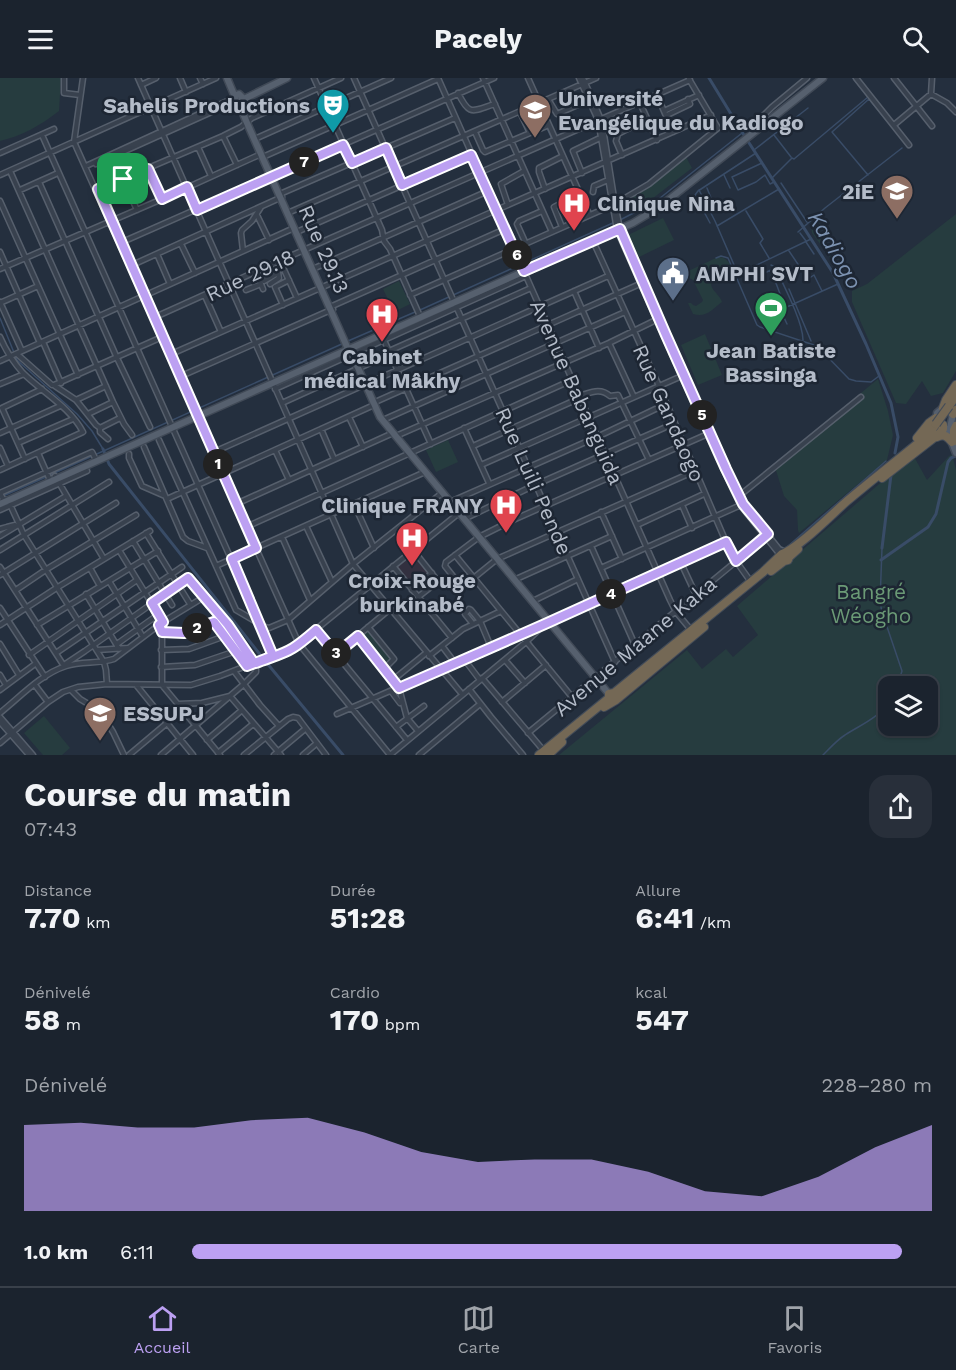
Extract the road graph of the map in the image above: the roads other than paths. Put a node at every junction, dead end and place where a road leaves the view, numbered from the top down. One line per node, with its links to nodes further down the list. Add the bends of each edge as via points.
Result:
1 (64, 78): 35 (street, via 64,93)
2 (82, 78): 35 (street)
3 (138, 78): 29 (street)
4 (156, 78): 29 (street)
5 (180, 78): 32 (street)
6 (200, 78): 28 (street)
7 (216, 78): 28 (street)
8 (229, 78): 38 (main road)
9 (281, 78): 38 (main road)
10 (287, 78): 38 (main road)
11 (314, 78): 30 (street)
12 (341, 78): 30 (street)
13 (354, 78): 31 (street, Rue Luili Pende)
14 (391, 78): 31 (street)
15 (494, 78): 26 (street)
16 (528, 78): 42 (street)
17 (596, 78): 27 (street)
18 (807, 78): 58 (street, via 761,118)
19 (817, 78): 58 (main road)
20 (823, 78): 58 (main road)
21 (856, 78): 60 (street)
22 (894, 78): 46 (street)
23 (932, 78): 34 (street)
24 (438, 79): 39 (street, Avenue Babanguida); 48 (street)
25 (689, 79): 36 (street, Rue 29.18); 37 (street)
26 (484, 80): 33 (street); 44 (street)
27 (582, 81): 40 (street); 41 (street); 56 (street)
28 (203, 84): 32 (street)
29 (141, 85): 47 (street)
30 (318, 88): 45 (street); 57 (street)
31 (360, 91): 45 (street); 48 (street, Rue Luili Pende)
32 (186, 92): 47 (street)
33 (458, 93): 39 (street); 44 (street, via 469,110)
34 (931, 94): 46 (street); 50 (street)
35 (80, 95): 76 (street)
36 (657, 95): 43 (street, Rue 29.18); 51 (street)
37 (699, 95): 51 (street, via 688,99 690,104); 52 (street)
38 (238, 98): 57 (main road); 67 (street)
39 (447, 98): 53 (street, Avenue Babanguida); 64 (street)
40 (548, 99): 41 (street, via 557,114); 42 (street)
41 (589, 100): 56 (street)
42 (539, 103): 49 (street); 59 (street)
43 (640, 103): 54 (street); 56 (street, Rue 29.18)
44 (495, 104): 55 (street)
45 (327, 107): 61 (street); 73 (street)
46 (916, 107): 60 (street); 62 (street)
47 (151, 108): 67 (street); 76 (street)
48 (369, 110): 61 (street); 64 (street, Rue Luili Pende)
49 (520, 112): 55 (street); 68 (street)
50 (956, 112)
51 (665, 113): 66 (street)
52 (711, 115): 66 (street); 123 (street, via 717,129 649,184)
53 (455, 118): 71 (street, Avenue Babanguida); 81 (street)
54 (647, 118): 75 (street); 86 (street, via 618,134 616,141)
55 (502, 120): 65 (street); 77 (street)
56 (599, 120): 72 (street); 74 (street, Rue 29.18); 90 (street)
57 (248, 122): 70 (street); 73 (main road); 84 (main road)
58 (764, 122): 137 (main road, via 663,201)
59 (549, 125): 68 (street); 74 (street)
60 (894, 125): 79 (street)
61 (335, 126): 78 (street); 84 (street)
62 (932, 126)
63 (54, 129): 69 (street)
64 (377, 129): 78 (street); 81 (street, Rue Luili Pende)
65 (475, 132): 71 (street); 77 (street, via 484,152)
66 (673, 132): 75 (street)
67 (162, 133): 89 (street); 93 (street)
68 (530, 133): 77 (street)
69 (42, 135): 82 (street); 83 (street)
70 (223, 136): 80 (street); 92 (street)
71 (463, 136): 85 (street, Avenue Babanguida); 94 (street)
72 (602, 137): 90 (street); 100 (street, via 573,151)
73 (257, 138): 84 (main road)
74 (556, 140): 87 (street, Rue 29.18); 88 (street)
75 (657, 140): 86 (street)
76 (75, 141): 83 (street); 93 (street)
77 (511, 141): 87 (street)
78 (343, 145): 91 (street); 102 (street)
79 (909, 145)
80 (198, 147): 89 (street); 103 (street)
81 (386, 148): 91 (street); 94 (street, Rue Luili Pende)
82 (0, 153)
83 (50, 153): 96 (street); 98 (street)
84 (263, 155): 92 (street); 102 (main road)
85 (471, 155): 99 (street, Avenue Babanguida); 109 (street)
86 (622, 155): 90 (street)
87 (518, 156): 97 (street); 99 (street, Rue 29.18)
88 (563, 156): 104 (street); 111 (street, via 539,168)
89 (173, 158): 95 (street); 110 (street)
90 (607, 161): 100 (street); 106 (street); 123 (street)
91 (352, 163): 108 (street); 118 (street)
92 (237, 165): 103 (street)
93 (87, 167): 113 (street)
94 (394, 167): 108 (street); 109 (street, Rue Luili Pende)
95 (148, 169): 105 (street); 119 (street)
96 (10, 171): 101 (street); 112 (street)
97 (525, 171): 116 (street); 124 (street, via 502,182)
98 (58, 173): 107 (street); 140 (street)
99 (479, 173): 114 (street, Avenue Babanguida); 122 (street, Rue 29.18)
100 (582, 173): 104 (street)
101 (0, 175)
102 (272, 175): 118 (main road); 127 (street)
103 (211, 176): 110 (street)
104 (572, 177): 111 (street); 117 (street)
105 (123, 179): 113 (street); 126 (street)
106 (608, 180): 115 (street, via 594,186); 123 (street)
107 (39, 182): 112 (street); 145 (street)
108 (360, 182): 121 (street); 130 (street)
109 (402, 185): 121 (street); 122 (street, Rue Luili Pende)
110 (187, 187): 119 (street); 127 (street)
111 (545, 189): 116 (street)
112 (20, 190): 153 (street)
113 (98, 190): 134 (street)
114 (488, 191): 128 (street, Avenue Babanguida); 135 (street)
115 (592, 192)
116 (535, 194): 124 (street); 129 (street)
117 (579, 194): 132 (street); 136 (street, via 554,207)
118 (281, 196): 125 (street); 130 (main road, Rue 29.13); 139 (main road)
119 (162, 199): 126 (street)
120 (0, 201): 158 (street)
121 (368, 201): 133 (street); 139 (street)
122 (411, 204): 133 (street, Rue 29.18); 135 (street, Rue Luili Pende)
123 (613, 204): 132 (street); 137 (street)
124 (508, 205): 128 (street)
125 (261, 206): 131 (street); 141 (street)
126 (137, 210): 134 (street)
127 (197, 210): 141 (street); 148 (street)
128 (497, 210): 138 (street, Avenue Babanguida); 146 (street)
129 (542, 211): 142 (street); 150 (street, via 517,225)
130 (290, 212): 139 (main road, Rue 29.13)
131 (257, 214): 144 (street); 154 (street, via 242,230)
132 (589, 214): 136 (street)
133 (376, 219): 143 (street); 151 (street, Rue 29.18)
134 (111, 220): 140 (street); 148 (street)
135 (419, 222): 143 (street); 146 (street, Rue Luili Pende)
136 (562, 227): 142 (street)
137 (618, 228): 147 (main road); 167 (main road); 174 (street)
138 (505, 229): 152 (street, Avenue Babanguida); 159 (street)
139 (296, 230): 144 (street); 151 (main road)
140 (86, 232): 145 (street); 193 (street)
141 (206, 232): 149 (street); 160 (street)
142 (552, 232): 150 (street)
143 (383, 238): 157 (street); 164 (street)
144 (269, 240): 154 (street)
145 (65, 241): 153 (street); 198 (street)
146 (427, 241): 157 (street); 159 (street, Rue Luili Pende)
147 (593, 241): 167 (main road); 170 (street, Rue Gandaogo)
148 (121, 242): 161 (street)
149 (181, 244): 156 (street); 168 (street)
150 (526, 244): 152 (street)
151 (305, 249): 163 (street, Rue 29.18); 164 (main road, Rue 29.13); 179 (main road)
152 (514, 249): 167 (street, Avenue Babanguida); 172 (street)
153 (45, 250): 158 (street); 203 (street)
154 (243, 251): 160 (street)
155 (0, 252): 162 (street)
156 (157, 254): 161 (street); 175 (street)
157 (393, 256): 169 (street); 179 (street)
158 (27, 258): 162 (street); 178 (street)
159 (435, 260): 169 (street); 172 (street, Rue Luili Pende)
160 (219, 262): 168 (street); 177 (street)
161 (131, 265): 186 (street)
162 (7, 267): 165 (street); 184 (street)
163 (279, 267): 166 (street, Rue 29.18); 171 (street, via 264,281); 173 (street); 176 (street, via 279,278)
164 (315, 268): 179 (main road, Rue 29.13)
165 (0, 269)
166 (256, 272): 171 (street); 177 (street, Rue 29.18)
167 (524, 272): 180 (street, Avenue Babanguida); 190 (main road)
168 (195, 273): 175 (street)
169 (401, 276): 185 (street); 194 (street)
170 (608, 276): 182 (street); 183 (street, Rue Gandaogo)
171 (260, 277): 181 (street, via 262,286)
172 (444, 279): 185 (street); 190 (street, Rue Luili Pende)
173 (289, 280): 188 (street); 191 (street, via 275,287)
174 (642, 283): 183 (street); 201 (street)
175 (170, 284): 186 (street)
176 (270, 284)
177 (229, 285): 187 (street, Rue 29.18); 202 (street)
178 (38, 286): 184 (street); 208 (street)
179 (322, 287): 188 (street); 194 (main road)
180 (531, 288): 192 (street, Avenue Babanguida); 200 (street)
181 (246, 290)
182 (574, 291): 192 (street); 195 (street)
183 (616, 294): 195 (street); 196 (street, Rue Gandaogo)
184 (18, 295): 189 (street); 213 (street)
185 (410, 295): 197 (street)
186 (144, 296): 193 (street); 199 (street)
187 (204, 296): 199 (street, Rue 29.18); 206 (street)
188 (297, 298): 191 (street)
189 (0, 303): 220 (street)
190 (454, 303): 197 (main road); 200 (street, Rue Luili Pende); 210 (main road)
191 (283, 304): 202 (street)
192 (539, 306): 204 (street, Avenue Babanguida); 211 (street)
193 (119, 308): 198 (street); 217 (street)
194 (331, 308): 216 (street); 219 (main road)
195 (582, 310): 204 (street); 205 (street)
196 (625, 312): 205 (street); 207 (street, Rue Gandaogo)
197 (419, 314): 219 (main road)
198 (99, 316): 203 (street); 224 (street)
199 (154, 318): 209 (street); 222 (street)
200 (461, 318): 211 (street, Rue Luili Pende); 221 (street)
201 (658, 319): 207 (street); 234 (street)
202 (246, 321): 206 (street); 216 (street)
203 (79, 325): 208 (street); 228 (street)
204 (548, 325): 214 (street, Avenue Babanguida); 225 (street)
205 (590, 328): 214 (street); 218 (street)
206 (221, 332): 222 (street)
207 (633, 332): 215 (street); 244 (street, Rue Gandaogo)
208 (60, 334): 213 (street); 233 (street)
209 (162, 337): 217 (street); 222 (street)
210 (383, 337): 219 (main road); 221 (street)
211 (469, 337): 225 (street, Rue Luili Pende); 230 (street)
212 (0, 339): 223 (street)
213 (41, 342): 220 (street); 237 (street)
214 (556, 343): 227 (street, Avenue Babanguida); 232 (street)
215 (609, 343): 218 (street); 250 (street)
216 (255, 344): 235 (street); 239 (street)
217 (137, 348): 224 (street); 274 (street)
218 (599, 348): 227 (street)
219 (350, 349): 229 (main road); 239 (main road)
220 (22, 351): 223 (street)
221 (390, 352): 229 (street); 230 (street)
222 (170, 354): 235 (street)
223 (14, 355): 226 (street); 231 (street); 241 (street)
224 (117, 357): 228 (street); 275 (street)
225 (478, 357): 232 (street, Rue Luili Pende); 245 (street)
226 (0, 361)
227 (564, 362): 236 (street, Avenue Babanguida); 247 (street)
228 (97, 367): 233 (street); 243 (street)
229 (358, 369): 240 (main road); 255 (street)
230 (398, 369): 240 (street); 245 (street)
231 (24, 374): 238 (street); 246 (street)
232 (486, 374): 247 (street, Rue Luili Pende); 259 (street)
233 (78, 375): 237 (street)
234 (683, 375): 244 (street); 283 (street)
235 (180, 377): 263 (street)
236 (572, 380): 249 (street, Avenue Babanguida); 261 (street)
237 (62, 382): 241 (street)
238 (0, 384)
239 (273, 384): 255 (street); 263 (main road)
240 (365, 384): 256 (main road); 269 (street)
241 (54, 385): 252 (street)
242 (956, 385): 264 (highway, via 946,400)
243 (105, 386): 252 (street); 253 (street)
244 (659, 386): 250 (street); 257 (street, Rue Gandaogo)
245 (406, 388): 256 (street); 259 (street)
246 (42, 389): 258 (street); 260 (street)
247 (494, 393): 261 (street, Rue Luili Pende); 273 (street)
248 (956, 396): 264 (highway)
249 (580, 397): 254 (street, via 597,391 609,396 618,394); 266 (street, Avenue Babanguida); 280 (street)
250 (634, 397): 254 (street)
251 (861, 397): 331 (street)
252 (76, 400): 262 (street)
253 (113, 402): 262 (street); 267 (street)
254 (623, 402): 266 (street); 271 (street)
255 (282, 403): 269 (street)
256 (374, 404): 265 (street); 270 (main road)
257 (666, 404): 271 (street); 272 (street, Rue Gandaogo)
258 (60, 406): 268 (street); 276 (street)
259 (414, 406): 270 (street); 273 (street)
260 (1, 408): 276 (street)
261 (502, 411): 278 (street); 280 (street, Rue Luili Pende)
262 (87, 414): 277 (street)
263 (197, 416): 274 (main road); 301 (street)
264 (948, 416): 288 (highway, via 942,431); 297 (highway); 337 (highway)
265 (349, 417): 279 (street); 295 (street)
266 (589, 417): 285 (street, Avenue Babanguida); 299 (street)
267 (120, 418): 277 (street); 284 (street)
268 (73, 419): 291 (street); 302 (street, via 82,434)
269 (289, 419): 290 (street); 301 (street)
270 (383, 420): 282 (main road)
271 (631, 421): 285 (street); 287 (street)
272 (675, 423): 287 (street); 293 (street, Rue Gandaogo)
273 (422, 425): 282 (street); 292 (street)
274 (172, 426): 306 (main road); 324 (street)
275 (150, 427)
276 (10, 428): 281 (street); 291 (street)
277 (100, 428): 286 (street)
278 (464, 428): 292 (street); 296 (street)
279 (321, 429): 290 (street); 308 (street)
280 (511, 429): 296 (street); 299 (street, Rue Luili Pende)
281 (0, 433)
282 (395, 434): 295 (street); 303 (main road)
283 (709, 434): 293 (street); 331 (street); 341 (street)
284 (132, 435)
285 (597, 436): 305 (street, Avenue Babanguida); 312 (street)
286 (108, 439)
287 (639, 439): 305 (street); 309 (street)
288 (933, 439): 297 (highway, via 942,435); 337 (highway)
289 (159, 440): 326 (street)
290 (298, 440): 300 (street); 314 (street)
291 (18, 443): 307 (street)
292 (431, 444): 303 (street)
293 (684, 444): 309 (street); 316 (street, Rue Gandaogo)
294 (144, 447): 332 (street)
295 (363, 447): 308 (street)
296 (473, 447): 310 (street)
297 (955, 447)
298 (0, 448): 311 (street)
299 (519, 448): 310 (street); 312 (street, Rue Luili Pende)
300 (275, 450): 318 (street); 321 (street)
301 (214, 452): 318 (street)
302 (38, 453): 307 (street); 320 (street)
303 (410, 453): 317 (main road); 327 (street)
304 (129, 454): 332 (street, via 142,486)
305 (605, 454): 319 (street, Avenue Babanguida); 325 (street)
306 (99, 457): 320 (main road); 320 (street, via 92,452)
307 (25, 459): 311 (street)
308 (334, 459): 314 (street)
309 (649, 460): 319 (street)
310 (481, 465): 323 (street)
311 (8, 466): 313 (street)
312 (527, 466): 323 (street); 325 (street, Rue Luili Pende)
313 (0, 470)
314 (312, 470): 321 (street); 327 (street)
315 (87, 471): 320 (street)
316 (694, 471): 329 (street, Rue Gandaogo); 334 (street)
317 (425, 472): 328 (main road); 339 (street)
318 (223, 473): 324 (street); 338 (street)
319 (614, 475): 334 (street, Avenue Babanguida); 343 (street)
320 (53, 478): 330 (street); 333 (main road); 333 (street)
321 (289, 480): 338 (street)
322 (110, 482): 342 (street)
323 (489, 483): 335 (street)
324 (198, 484): 326 (street); 383 (street)
325 (536, 485): 343 (street, Rue Luili Pende); 348 (street)
326 (183, 491): 332 (street); 369 (street)
327 (321, 492): 346 (street); 354 (street)
328 (442, 492): 335 (main road); 356 (street)
329 (704, 494): 340 (street); 349 (street, Rue Gandaogo)
330 (66, 496): 342 (street); 351 (street)
331 (740, 496): 341 (street)
332 (167, 497): 369 (street, via 183,537)
333 (3, 499): 344 (street); 351 (street)
334 (626, 501): 345 (street); 352 (street, Avenue Babanguida)
335 (450, 502): 348 (main road)
336 (116, 503): 350 (street)
337 (848, 503): 380 (highway)
338 (236, 504): 354 (street)
339 (354, 504): 346 (street); 371 (street)
340 (682, 505): 352 (street); 355 (street)
341 (742, 505): 349 (street); 360 (street)
342 (71, 506): 350 (street); 359 (street)
343 (545, 506): 358 (street, Rue Luili Pende); 364 (street)
344 (0, 510)
345 (601, 512): 358 (street); 362 (street)
346 (331, 514): 353 (street); 388 (street)
347 (136, 515): 366 (street)
348 (461, 516): 364 (main road); 373 (street)
349 (715, 518): 355 (street); 367 (street, Rue Gandaogo)
350 (82, 523): 366 (street); 377 (street)
351 (19, 525): 357 (street); 359 (street); 361 (street)
352 (637, 525): 372 (street, Avenue Babanguida)
353 (306, 526): 363 (street); 407 (street)
354 (246, 527): 370 (street)
355 (692, 528): 372 (street)
356 (398, 529): 371 (street); 373 (street)
357 (0, 530)
358 (557, 532): 379 (street, Rue Luili Pende); 384 (street)
359 (24, 535): 374 (street); 377 (street)
360 (767, 535): 380 (street); 386 (street, Avenue Maane Kaka)
361 (0, 536)
362 (612, 536): 368 (street); 385 (street)
363 (282, 537): 370 (street); 423 (street)
364 (479, 537): 378 (street); 384 (main road)
365 (133, 541): 375 (street); 376 (street, via 148,532); 382 (street)
366 (93, 542): 381 (street); 396 (street)
367 (726, 542): 386 (street, Rue Gandaogo); 387 (street)
368 (591, 546): 379 (street); 395 (street)
369 (207, 548): 389 (street)
370 (256, 548): 383 (street); 439 (street)
371 (374, 548): 388 (street)
372 (647, 548): 385 (street); 399 (street, Avenue Babanguida)
373 (413, 549): 390 (street); 398 (street)
374 (0, 550)
375 (119, 550): 381 (street); 394 (street)
376 (158, 551): 382 (street); 397 (street)
377 (36, 552): 396 (street); 400 (street)
378 (455, 555): 401 (street); 401 (street, via 446,567 460,585)
379 (567, 556): 402 (street, Rue Luili Pende); 404 (street)
380 (785, 557): 408 (highway); 453 (highway)
381 (104, 559): 393 (street)
382 (144, 559): 394 (street); 406 (street)
383 (232, 559): 389 (street); 449 (street)
384 (497, 559): 401 (street); 404 (main road)
385 (622, 559): 395 (street)
386 (736, 561): 408 (street, Rue Gandaogo); 420 (street, Avenue Maane Kaka)
387 (681, 563): 399 (street); 420 (street)
388 (353, 564): 407 (street); 410 (street)
389 (216, 566): 449 (street, via 236,610)
390 (393, 566): 410 (street); 414 (street)
391 (0, 567): 400 (street)
392 (182, 567): 397 (street)
393 (90, 568): 411 (street); 412 (street)
394 (130, 568): 403 (street); 405 (street)
395 (601, 568): 419 (street)
396 (47, 569): 412 (street); 413 (street)
397 (172, 573): 406 (street); 409 (street)
398 (432, 573): 414 (street); 422 (street, via 436,582)
399 (658, 573): 419 (street); 436 (street, Avenue Babanguida)
400 (2, 574): 413 (street)
401 (474, 578): 435 (street)
402 (578, 579): 424 (street); 427 (street, Rue Luili Pende)
403 (137, 580): 415 (street); 417 (street)
404 (514, 580): 424 (main road)
405 (109, 581): 411 (street); 417 (street)
406 (158, 582): 415 (street); 418 (street)
407 (332, 582): 423 (street)
408 (751, 582): 453 (highway)
409 (179, 584): 418 (street); 421 (street, via 189,578); 426 (street)
410 (371, 585): 434 (street); 452 (street)
411 (100, 586): 416 (street)
412 (58, 587): 428 (street); 432 (street)
413 (16, 590): 432 (street)
414 (412, 590): 422 (street)
415 (144, 592): 425 (street); 430 (street)
416 (87, 594): 428 (street); 433 (street)
417 (117, 594): 430 (street); 433 (street)
418 (165, 594): 425 (street); 429 (street)
419 (612, 594): 427 (street); 467 (street)
420 (696, 595): 436 (street, Avenue Maane Kaka)
421 (204, 597): 426 (street); 484 (street)
422 (418, 597): 461 (street)
423 (310, 600): 439 (street)
424 (532, 601): 444 (main road)
425 (152, 603): 437 (street); 438 (street)
426 (191, 604): 445 (street)
427 (589, 604): 444 (street); 483 (street, Rue Luili Pende)
428 (69, 605): 441 (street); 448 (street)
429 (172, 605)
430 (124, 606): 438 (street); 442 (street)
431 (0, 608): 440 (street)
432 (26, 609): 440 (street); 448 (street)
433 (96, 609): 441 (street); 442 (street)
434 (390, 609): 450 (street); 477 (street)
435 (501, 611): 443 (street); 457 (street)
436 (676, 612): 453 (street, Avenue Babanguida); 467 (street, Avenue Maane Kaka)
437 (159, 614): 445 (street); 451 (street)
438 (131, 618): 451 (street); 455 (street)
439 (288, 620): 449 (street, via 269,628); 466 (street)
440 (8, 621): 447 (street); 478 (street)
441 (79, 621): 454 (street); 462 (street)
442 (103, 621): 454 (street); 455 (street)
443 (480, 621): 446 (street); 446 (street, via 469,609 465,614); 470 (street)
444 (547, 623): 457 (street); 463 (street); 497 (main road)
445 (161, 624): 456 (street); 460 (street)
446 (473, 624): 461 (street)
447 (0, 625)
448 (37, 625): 462 (street)
449 (260, 625): 479 (street)
450 (368, 627): 459 (street); 491 (street, via 394,658)
451 (138, 630): 460 (street); 468 (street)
452 (316, 630): 466 (street); 476 (street)
453 (694, 631): 515 (highway)
454 (86, 632): 465 (street); 475 (street)
455 (110, 632): 465 (street); 468 (street)
456 (162, 632): 458 (street, via 184,633 214,622); 473 (street)
457 (520, 634): 463 (street); 470 (street)
458 (225, 636): 473 (street, via 189,649); 474 (street)
459 (358, 636): 476 (street); 491 (street)
460 (143, 637): 471 (street)
461 (452, 638): 469 (street)
462 (48, 641): 475 (street); 478 (street)
463 (526, 642): 481 (street); 487 (street)
464 (0, 644): 495 (street)
465 (94, 644): 472 (street); 488 (street)
466 (298, 644): 479 (street); 523 (street)
467 (635, 645): 483 (street, Avenue Maane Kaka)
468 (118, 646): 471 (street); 472 (street)
469 (442, 646): 477 (street); 485 (street)
470 (491, 647): 480 (street)
471 (128, 648): 482 (street)
472 (97, 650): 482 (street)
473 (161, 650): 490 (street)
474 (236, 651): 489 (street); 490 (street, via 195,665)
475 (56, 654): 488 (street)
476 (336, 654): 516 (street)
477 (428, 654): 492 (street); 499 (street)
478 (29, 655): 486 (street)
479 (273, 656): 484 (street)
480 (464, 659): 485 (street); 498 (street)
481 (505, 660): 498 (street); 500 (street)
482 (104, 662): 488 (street); 501 (street)
483 (615, 662): 497 (street, Avenue Maane Kaka)
484 (255, 663): 489 (street); 502 (street, via 256,672)
485 (455, 663): 492 (street)
486 (35, 664): 495 (street); 496 (street)
487 (546, 665): 500 (street); 514 (street)
488 (64, 666): 496 (street)
489 (247, 666): 493 (street)
490 (161, 668): 506 (street)
491 (384, 669): 499 (street)
492 (440, 669): 507 (street); 512 (street)
493 (234, 671): 502 (street); 506 (street, via 191,685)
494 (0, 675): 503 (street)
495 (19, 675): 503 (street)
496 (45, 677): 504 (street)
497 (596, 677): 514 (street, Avenue Maane Kaka); 515 (main road)
498 (481, 679): 508 (street); 518 (street)
499 (393, 680): 507 (street)
500 (525, 683): 518 (street)
501 (107, 684): 505 (street); 509 (street)
502 (244, 684): 513 (street); 532 (street)
503 (6, 685): 510 (street)
504 (35, 685): 517 (street); 526 (street)
505 (136, 685): 506 (street); 529 (street)
506 (162, 685): 519 (street)
507 (399, 688): 511 (street); 527 (street)
508 (469, 688): 512 (street); 521 (street)
509 (71, 689): 517 (street); 549 (street, via 104,718)
510 (0, 690)
511 (391, 691): 516 (street); 520 (street)
512 (462, 694): 535 (street)
513 (230, 696): 519 (street); 524 (street); 531 (street)
514 (572, 697): 537 (street, Avenue Maane Kaka)
515 (612, 697): 547 (highway)
516 (373, 700): 523 (street); 533 (street)
517 (48, 702): 536 (street)
518 (502, 702): 537 (street)
519 (177, 704): 531 (street)
520 (400, 704)
521 (480, 704): 555 (street); 556 (street)
522 (424, 706): 527 (street)
523 (352, 708): 525 (street); 554 (street)
524 (242, 710): 530 (street); 540 (street)
525 (337, 714)
526 (0, 715): 536 (street)
527 (407, 718): 533 (street); 535 (street)
528 (0, 722): 536 (street)
529 (167, 723): 539 (street); 549 (street)
530 (254, 724): 538 (street); 545 (street)
531 (195, 726): 539 (street); 540 (street)
532 (279, 726): 534 (street, via 293,717); 538 (street)
533 (396, 727): 541 (street)
534 (305, 729): 543 (street); 546 (street)
535 (418, 731): 541 (street)
536 (12, 733): 542 (street); 548 (street)
537 (528, 733): 547 (street)
538 (266, 737): 546 (street); 551 (street)
539 (180, 739): 544 (street); 550 (street)
540 (207, 740): 545 (street)
541 (407, 740): 554 (street)
542 (0, 743)
543 (317, 743): 552 (street); 553 (street)
544 (164, 754)
545 (219, 754)
546 (278, 754)
547 (545, 754)
548 (29, 755)
549 (127, 755)
550 (193, 755)
551 (244, 755)
552 (303, 755)
553 (327, 755)
554 (390, 755)
555 (419, 755)
556 (523, 755)

